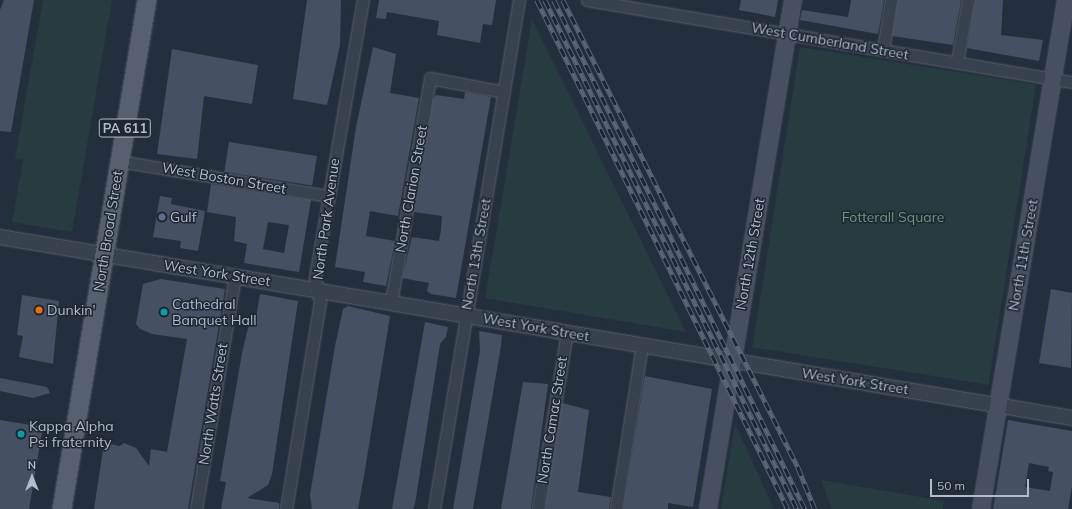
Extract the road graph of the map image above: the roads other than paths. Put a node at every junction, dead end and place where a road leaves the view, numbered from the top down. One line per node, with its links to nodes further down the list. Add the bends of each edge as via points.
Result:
1 (147, 0): 15 (main road, North Broad Street / PA 611)
2 (363, 0): 16 (street, North Park Avenue)
3 (519, 0): 14 (street, North 13th Street)
4 (587, 0): 9 (street, West Cumberland Street)
5 (793, 0): 9 (main road, North 12th Street)
6 (891, 0): 10 (street)
7 (968, 0): 11 (street)
8 (1066, 0): 12 (main road, North 11th Street)
9 (787, 34): 10 (street, West Cumberland Street); 25 (main road, North 12th Street)
10 (883, 50): 11 (street, West Cumberland Street)
11 (957, 62): 12 (street, West Cumberland Street)
12 (1053, 78): 13 (street, West Cumberland Street); 26 (main road, North 11th Street)
13 (1072, 82)
14 (504, 92): 21 (street, North Clarion Street, via 432,79); 22 (street, North 13th Street)
15 (120, 161): 16 (street, West Boston Street); 18 (main road, North Broad Street / PA 611)
16 (328, 196): 20 (street, North Park Avenue, via 315,277)
17 (0, 237): 18 (street, West York Street)
18 (105, 255): 19 (street, West York Street); 28 (main road, North Broad Street / PA 611)
19 (235, 275): 20 (street, West York Street); 29 (street, North Watts Street)
20 (317, 290): 21 (street, West York Street); 30 (street, North Park Avenue, via 320,302)
21 (392, 302): 22 (street, West York Street)
22 (466, 315): 23 (street, West York Street); 31 (street, North 13th Street)
23 (567, 332): 24 (street, West York Street); 32 (street, North Camac Street)
24 (642, 345): 25 (street, West York Street); 33 (street)
25 (732, 361): 26 (street, West York Street); 34 (main road, North 12th Street)
26 (998, 405): 27 (street, West York Street); 35 (main road, North 11th Street)
27 (1072, 418)
28 (62, 509)
29 (196, 509)
30 (286, 509)
31 (434, 509)
32 (538, 509)
33 (616, 509)
34 (708, 509)
35 (980, 509)

